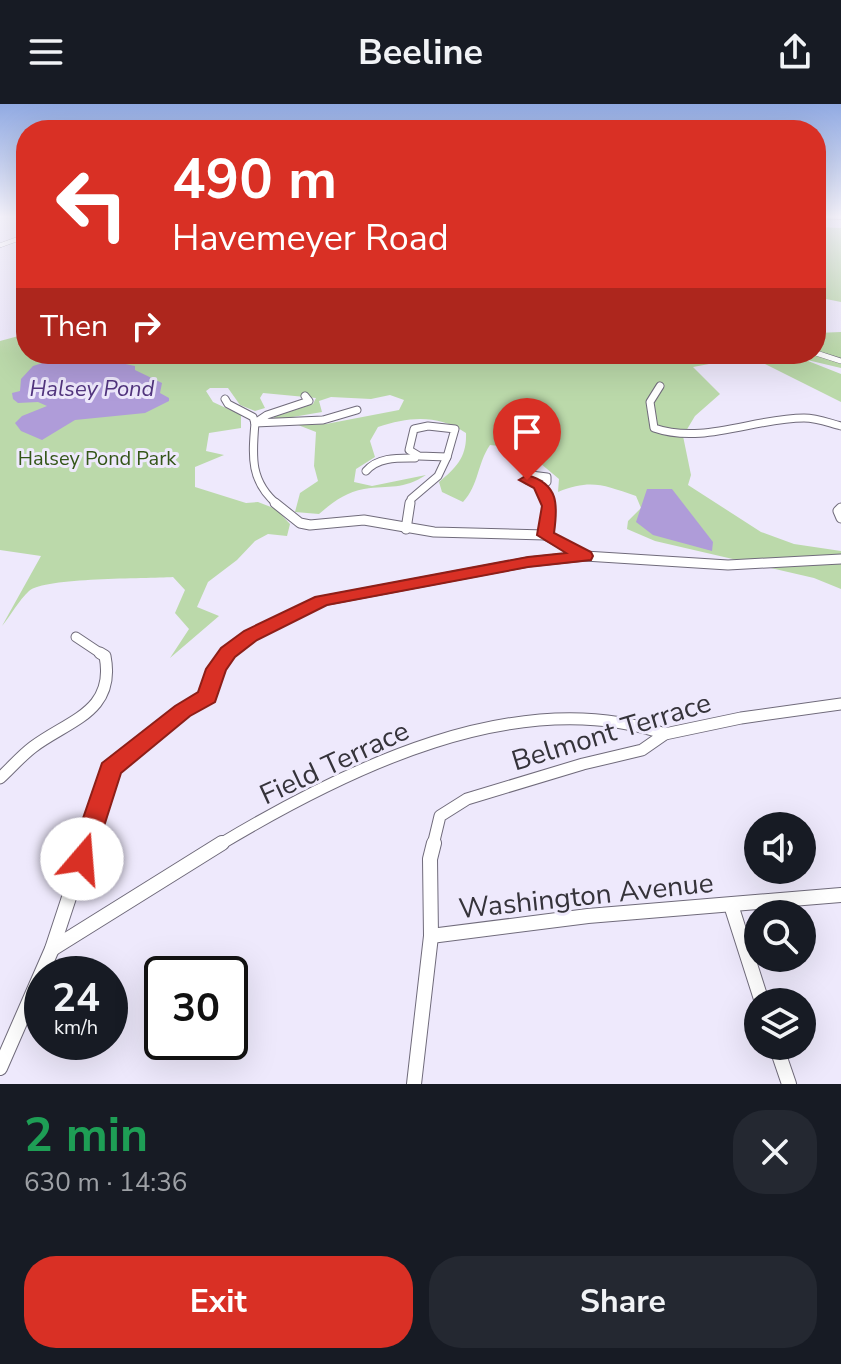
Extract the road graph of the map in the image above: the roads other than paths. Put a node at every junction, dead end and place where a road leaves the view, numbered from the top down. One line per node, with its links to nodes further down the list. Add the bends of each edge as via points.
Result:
1 (660, 386): 6 (street, via 650,402 654,428 663,432 804,418)
2 (305, 396): 5 (street, via 309,401 299,407)
3 (225, 399): 5 (street)
4 (357, 410): 5 (street)
5 (255, 423): 12 (street, via 253,472 266,495 291,517 310,525 364,520)
6 (841, 426)
7 (446, 461): 7 (street, via 455,429 414,429 411,454); 8 (street, via 401,457 377,462); 12 (street, via 438,476 411,499)
8 (366, 471)
9 (541, 486): 13 (street, via 550,506)
10 (841, 508): 11 (street)
11 (841, 518)
12 (406, 529): 13 (street)
13 (545, 535): 14 (street)
14 (585, 556): 15 (street, via 728,565); 23 (street, via 322,601 251,635 228,652 207,697 111,769)
15 (841, 559)
16 (76, 637): 19 (street, via 105,656 110,681 101,700 33,746)
17 (841, 704): 18 (street, Belmont Terrace)
18 (665, 734): 22 (street, Belmont Terrace, via 642,750 467,799 440,816 430,861); 23 (street, Field Terrace, via 632,721 536,720 387,757 267,818)
19 (0, 778)
20 (841, 895): 21 (street, Washington Avenue)
21 (731, 905): 22 (street, Washington Avenue); 24 (street)
22 (431, 936): 27 (street)
23 (52, 949): 26 (street)
24 (758, 988)
25 (781, 1060): 28 (street)
26 (0, 1068)
27 (414, 1084)
28 (789, 1084)

